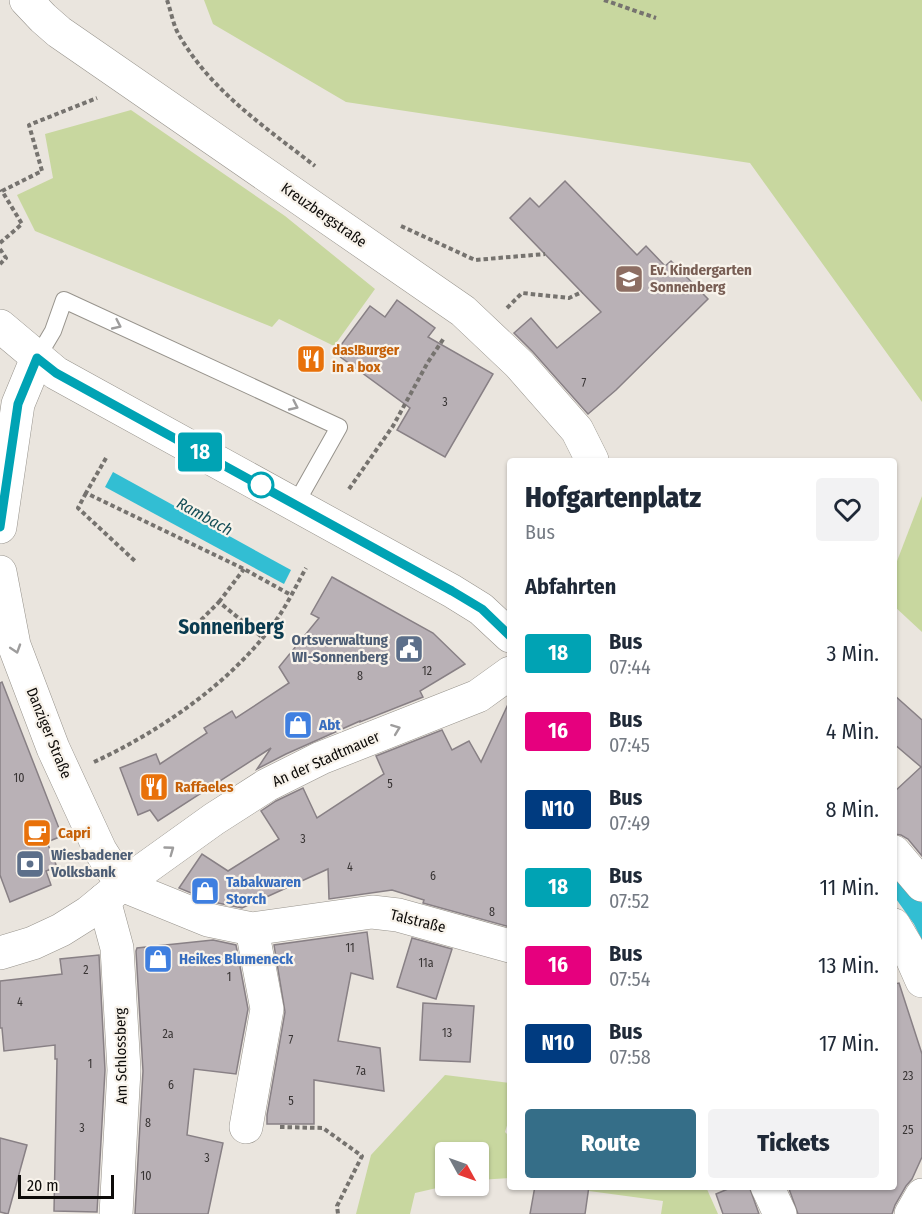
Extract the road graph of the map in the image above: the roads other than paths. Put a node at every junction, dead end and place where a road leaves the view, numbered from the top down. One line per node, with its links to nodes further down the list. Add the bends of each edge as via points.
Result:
1 (26, 0): 4 (street, Kreuzbergstraße, via 59,32 463,311 519,364 577,430)
2 (0, 326): 3 (street)
3 (37, 358): 5 (street, via 56,373); 5 (lane, one-way to 5, via 53,331 64,300 339,427); 6 (street, via 18,404)
4 (591, 458)
5 (295, 505): 8 (street, via 467,599)
6 (0, 527)
7 (0, 572): 12 (street, Danziger Straße, one-way to 12, via 14,645 53,748 100,850)
8 (507, 633)
9 (507, 675): 12 (street, An der Stadtmauer, one-way to 9, via 267,785 321,758 478,696)
10 (897, 856): 11 (street)
11 (922, 885)
12 (113, 892): 13 (street, Talstraße); 16 (street, An der Stadtmauer, via 61,930); 21 (street, Am Schlossberg, via 124,1071)
13 (252, 929): 15 (street, Talstraße, via 372,912 398,915); 18 (street, via 267,1010)
14 (897, 930): 17 (street)
15 (507, 945)
16 (0, 953)
17 (922, 981)
18 (246, 1127)
19 (769, 1190): 22 (street)
20 (922, 1195): 23 (street)
21 (116, 1214)
22 (780, 1214)
23 (911, 1214)

